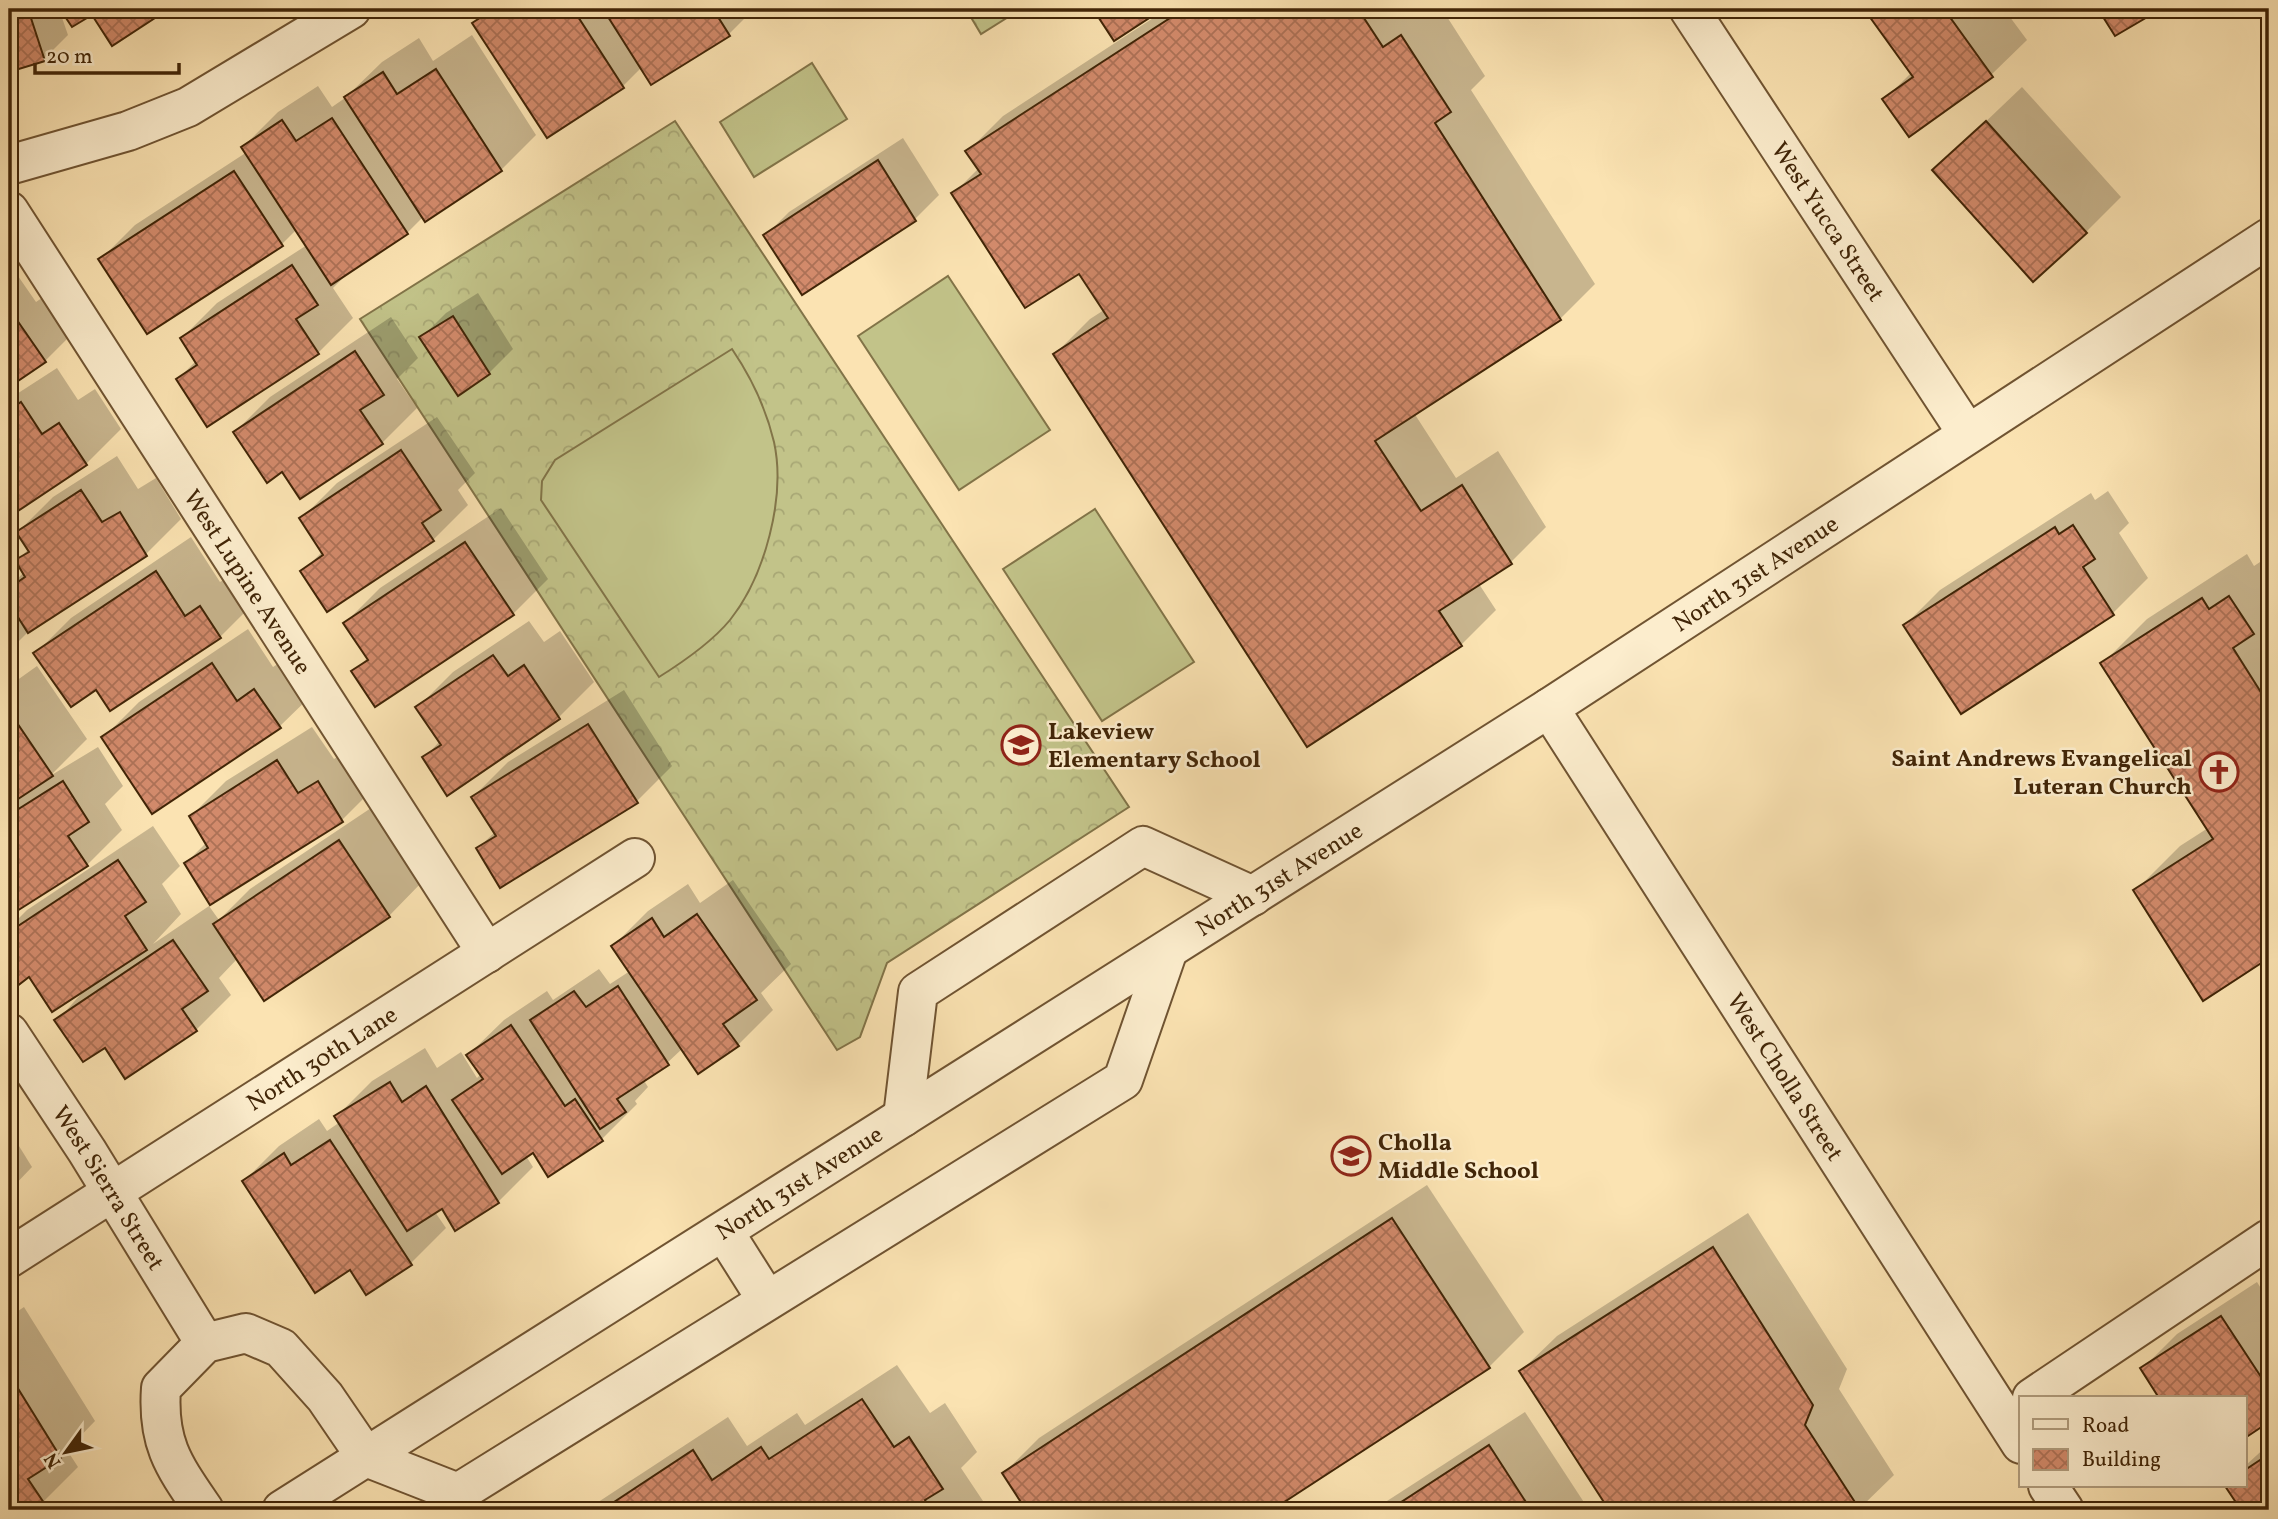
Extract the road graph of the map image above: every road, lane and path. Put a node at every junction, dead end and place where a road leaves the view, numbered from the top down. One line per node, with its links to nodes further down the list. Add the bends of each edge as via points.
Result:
1 (351, 9): 3 (street, via 188,107 128,131)
2 (1689, 9): 6 (street, West Yucca Street)
3 (9, 165)
4 (9, 211): 11 (street, West Lupine Avenue)
5 (2269, 238): 6 (street, North 31st Avenue)
6 (1967, 433): 7 (street, North 31st Avenue)
7 (1549, 708): 9 (street, North 31st Avenue); 21 (street, West Cholla Street)
8 (635, 858): 11 (street, North 30th Lane)
9 (1253, 896): 10 (street, North 31st Avenue); 13 (street, via 1143,846 918,992)
10 (1168, 950): 13 (street, North 31st Avenue); 18 (street, via 1123,1080)
11 (487, 953): 14 (street, North 30th Lane)
12 (9, 1033): 14 (street, West Sierra Street)
13 (903, 1117): 15 (street, North 31st Avenue)
14 (113, 1192): 17 (street, North 30th Lane); 19 (street, West Sierra Street)
15 (724, 1232): 18 (street); 22 (street, North 31st Avenue)
16 (2269, 1239): 20 (street)
17 (9, 1258)
18 (768, 1300): 22 (street, via 458,1493)
19 (205, 1343): 22 (street, via 246,1333 281,1349 325,1396); 24 (street, via 161,1388 159,1420 176,1468)
20 (2047, 1396)
21 (2019, 1416)
22 (366, 1457): 25 (street, North 31st Avenue)
23 (2049, 1488): 26 (street)
24 (204, 1510)
25 (282, 1510)
26 (2064, 1510)

